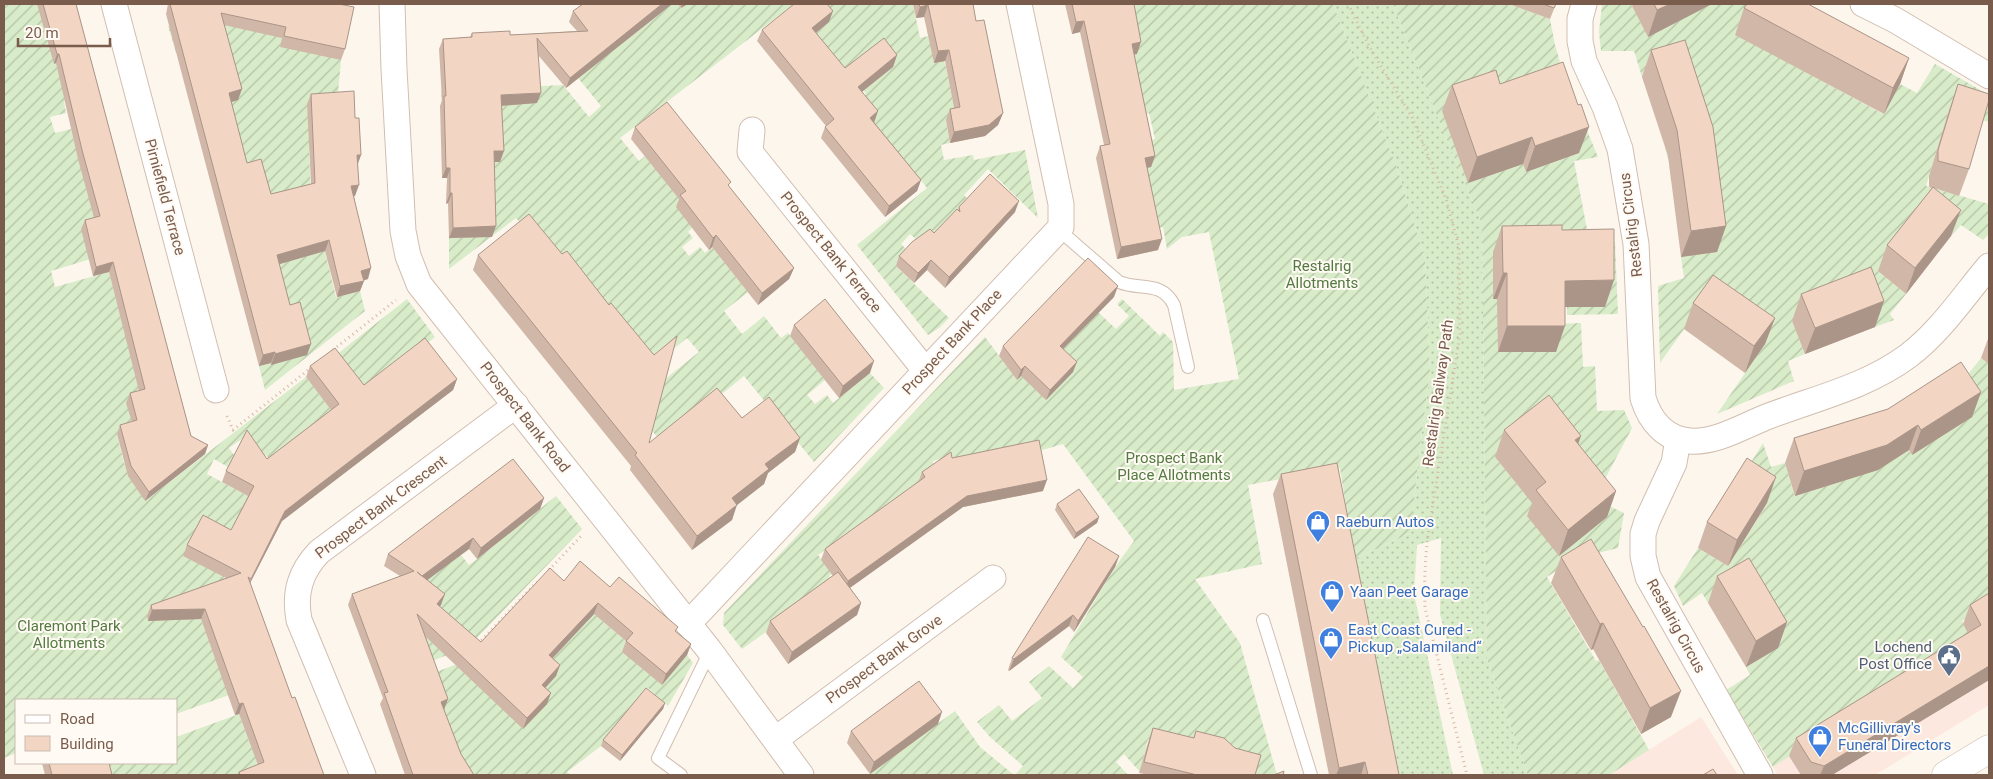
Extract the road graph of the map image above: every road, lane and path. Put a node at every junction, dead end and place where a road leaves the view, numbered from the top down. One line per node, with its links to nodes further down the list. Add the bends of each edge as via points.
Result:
1 (114, 4): 17 (street, Pirniefield Terrace)
2 (392, 4): 12 (street, Prospect Bank Road, via 403,231)
3 (1019, 4): 10 (street, via 1061,204 1061,227)
4 (1348, 4): 34 (path, Restalrig Railway Path, via 1370,48 1412,117 1446,200 1459,247 1460,334 1428,535 1424,588 1425,608)
5 (1584, 4): 19 (street, Restalrig Circus, via 1580,41 1584,61 1620,149 1633,225 1643,398 1655,424)
6 (1863, 4): 7 (street)
7 (1899, 12): 8 (street)
8 (1989, 76)
9 (752, 130): 16 (street, Prospect Bank Terrace, via 750,152)
10 (1058, 230): 15 (lane, via 1119,282 1161,289 1169,296 1174,305); 16 (street, Prospect Bank Place)
11 (1989, 266): 19 (street, Restalrig Circus, via 1937,330 1886,371 1723,435 1703,440)
12 (419, 284): 13 (path); 18 (street, Prospect Bank Road)
13 (331, 352)
14 (316, 364): 17 (path, via 233,430)
15 (1188, 367)
16 (925, 370): 25 (street, Prospect Bank Place)
17 (216, 390)
18 (516, 405): 20 (street, Prospect Bank Road); 30 (street, Prospect Bank Crescent, via 319,552 300,580 297,597 299,620)
19 (1678, 439): 35 (street, Restalrig Circus, via 1674,463 1645,526 1644,564 1648,577)
20 (602, 515): 21 (path); 25 (street, Prospect Bank Road)
21 (547, 572)
22 (993, 578): 28 (street, Prospect Bank Grove)
23 (540, 580): 26 (path)
24 (1263, 620): 33 (lane)
25 (688, 624): 27 (street, Prospect Bank Road)
26 (478, 644)
27 (710, 651): 28 (street, Prospect Bank Road); 31 (lane, via 658,758)
28 (776, 739): 32 (street, Prospect Bank Road)
29 (1989, 749): 36 (street)
30 (363, 775)
31 (682, 775)
32 (801, 775)
33 (1311, 775)
34 (1467, 775)
35 (1760, 775)
36 (1946, 775)

